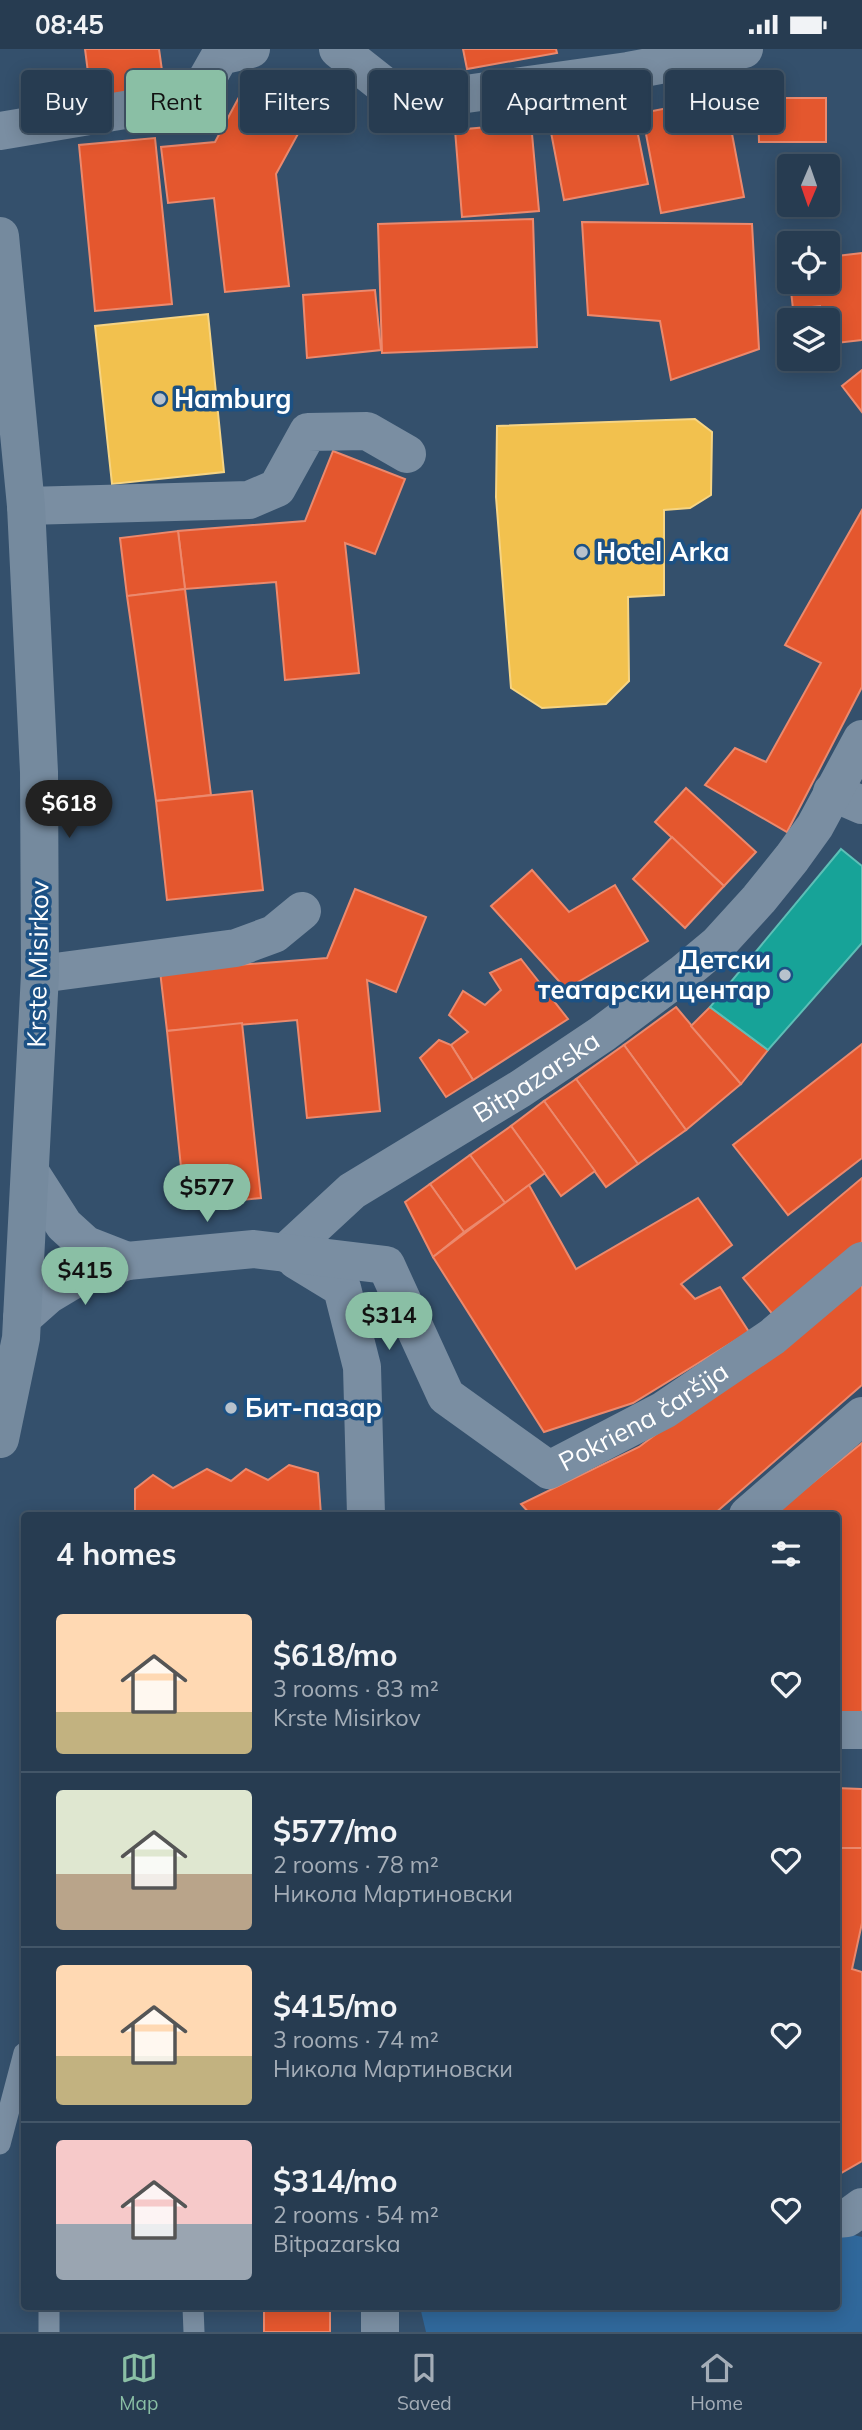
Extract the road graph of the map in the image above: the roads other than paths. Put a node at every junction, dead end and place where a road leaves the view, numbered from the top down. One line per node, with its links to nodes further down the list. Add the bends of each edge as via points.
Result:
1 (251, 49): 4 (street, via 220,56 196,98)
2 (338, 49): 3 (street, via 386,87 444,97)
3 (744, 49)
4 (0, 131)
5 (0, 236): 7 (street, Krste Misirkov)
6 (407, 454): 7 (street, via 367,431 308,432 277,488 249,500)
7 (26, 506): 11 (street, Krste Misirkov, via 39,772)
8 (862, 739): 9 (street, Bitpazarska)
9 (847, 798): 13 (street, Bitpazarska, via 815,826 718,944 691,966 520,1089 352,1191)
10 (302, 911): 11 (street, via 274,934 236,948)
11 (40, 974): 12 (street, Krste Misirkov)
12 (30, 1172): 14 (street, via 64,1225 86,1245); 16 (street, Krste Misirkov)
13 (285, 1253): 14 (street, via 254,1249); 15 (street, Pokriena čaršija, via 386,1265 446,1396 549,1470 675,1403 772,1337); 19 (street, via 342,1289 362,1367)
14 (127, 1261): 16 (street, via 73,1280)
15 (862, 1261)
16 (22, 1318): 18 (street, Krste Misirkov)
17 (862, 1416): 20 (street)
18 (0, 1440)
19 (366, 1512)
20 (751, 1512)
21 (840, 1730): 22 (street)
22 (862, 1730)
23 (21, 2064): 24 (lane)
24 (0, 2144)
25 (862, 2207): 26 (street)
26 (840, 2219)
27 (48, 2310): 30 (lane)
28 (193, 2310): 31 (lane)
29 (380, 2310): 32 (street)
30 (49, 2332)
31 (194, 2332)
32 (380, 2332)

